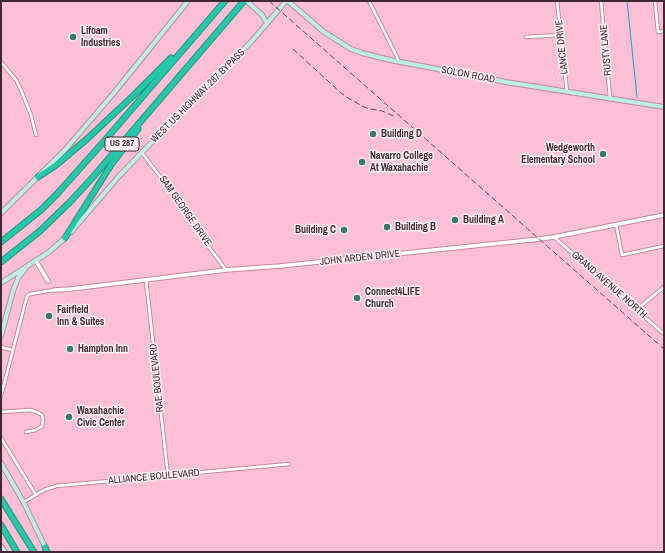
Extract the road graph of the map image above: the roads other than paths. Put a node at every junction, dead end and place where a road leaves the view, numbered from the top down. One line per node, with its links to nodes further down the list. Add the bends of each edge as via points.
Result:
1 (188, 1): 22 (main road, via 113,94)
2 (246, 1): 9 (main road); 16 (highway, US 287)
3 (287, 1): 9 (main road, WEST US HIGHWAY 287 BYPASS); 14 (main road, SOLON ROAD, via 324,32 351,49)
4 (369, 1): 14 (street)
5 (557, 1): 11 (street, LANCE DRIVE)
6 (601, 1): 18 (street, RUSTY LANE)
7 (655, 1): 10 (street, via 658,32)
8 (223, 3): 13 (highway, US 287)
9 (267, 23): 21 (main road, WEST US HIGHWAY 287 BYPASS)
10 (664, 31)
11 (560, 35): 12 (street); 17 (street, LANCE DRIVE)
12 (526, 37)
13 (178, 54): 22 (highway, via 87,139); 28 (highway, US 287, via 57,194)
14 (399, 61): 17 (main road, SOLON ROAD)
15 (1, 62): 20 (street, via 21,90)
16 (166, 92): 27 (highway, via 112,165); 31 (highway, US 287, via 70,202 40,231)
17 (567, 92): 18 (main road, SOLON ROAD)
18 (610, 99): 19 (main road, SOLON ROAD)
19 (664, 107)
20 (36, 135)
21 (142, 152): 27 (main road, WEST US HIGHWAY 287 BYPASS); 33 (street, SAM GEORGE DRIVE)
22 (38, 177): 23 (main road)
23 (1, 213)
24 (664, 215): 25 (street, JOHN ARDEN DRIVE)
25 (616, 224): 26 (street, JOHN ARDEN DRIVE); 29 (street, via 622,255)
26 (554, 237): 33 (street, JOHN ARDEN DRIVE); 39 (street, GRAND AVENUE NORTH)
27 (65, 238): 30 (main road, WEST US HIGHWAY 287 BYPASS)
28 (1, 242)
29 (664, 246)
30 (36, 261): 32 (main road, WEST US HIGHWAY 287 BYPASS); 35 (street)
31 (1, 262)
32 (27, 266): 36 (main road, WEST US HIGHWAY 287 BYPASS); 41 (main road, via 12,291)
33 (226, 270): 34 (street, JOHN ARDEN DRIVE)
34 (146, 280): 38 (street, JOHN ARDEN DRIVE); 50 (street, RAE BOULEVARD)
35 (48, 281)
36 (1, 282)
37 (664, 287): 39 (street)
38 (54, 290): 43 (street, via 26,296)
39 (636, 310): 40 (street, GRAND AVENUE NORTH)
40 (664, 334)
41 (1, 336)
42 (1, 347): 43 (street)
43 (12, 350): 44 (street)
44 (1, 396)
45 (1, 412): 46 (street, via 30,410 42,415 42,426)
46 (26, 432)
47 (1, 438): 51 (street)
48 (1, 463): 53 (main road)
49 (289, 464): 50 (street, ALLIANCE BOULEVARD)
50 (168, 476): 51 (street, ALLIANCE BOULEVARD, via 56,486)
51 (36, 495): 53 (street, ALLIANCE BOULEVARD)
52 (1, 498): 59 (highway)
53 (24, 503): 56 (main road)
54 (1, 525): 58 (highway)
55 (1, 546): 57 (main road)
56 (46, 550)
57 (5, 552)
58 (17, 552)
59 (34, 552)

